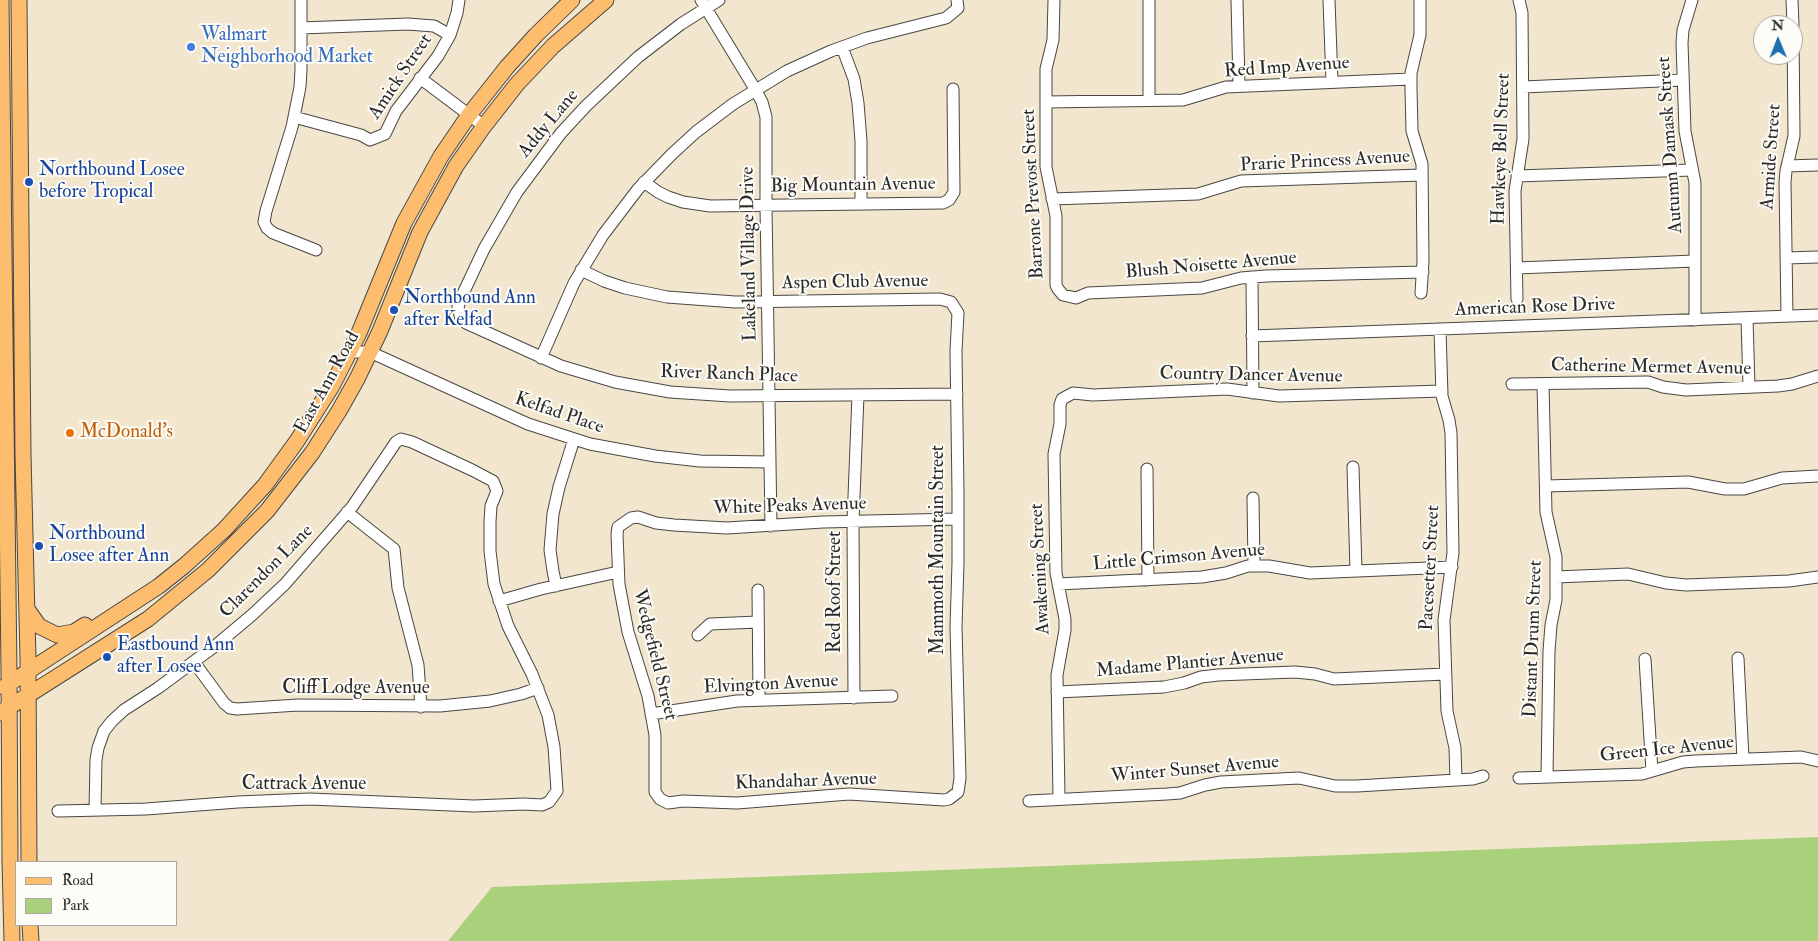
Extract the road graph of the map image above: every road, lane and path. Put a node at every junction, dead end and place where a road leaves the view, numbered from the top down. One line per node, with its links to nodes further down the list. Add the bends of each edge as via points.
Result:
1 (1, 0): 37 (main road)
2 (19, 0): 36 (main road)
3 (301, 0): 19 (street)
4 (458, 0): 20 (street, Amick Street)
5 (572, 0): 33 (main road, East Ann Road, via 517,54)
6 (606, 0): 35 (main road, East Ann Road, via 543,56)
7 (719, 0): 17 (street, Addy Lane)
8 (957, 0): 21 (street, via 958,8 946,18 885,32)
9 (1054, 0): 32 (street, Barrone Prevost Street, via 1053,40 1046,69)
10 (1237, 0): 27 (street)
11 (1329, 0): 26 (street)
12 (1420, 0): 24 (street, via 1420,35)
13 (1519, 0): 28 (street, Hawkeye Bell Street, via 1522,13)
14 (1692, 0): 25 (street, Autumn Damask Street, via 1683,30)
15 (1792, 0): 18 (street)
16 (1148, 1): 31 (street)
17 (704, 4): 29 (street, Lakeland Village Drive); 60 (street, Addy Lane, via 638,57 561,133 502,217 460,300)
18 (1793, 15)
19 (301, 28): 20 (street, via 408,24 434,26); 34 (street, via 302,69)
20 (450, 35): 23 (street, Amick Street)
21 (842, 47): 29 (street); 45 (street, via 858,103)
22 (1793, 65): 39 (street, Armide Street, via 1794,136)
23 (420, 78): 33 (street); 34 (street, Amick Street, via 396,111 385,134 375,139)
24 (1411, 79): 26 (street, Red Imp Avenue); 41 (street, via 1412,131 1421,159)
25 (1682, 80): 28 (street); 40 (street, Autumn Damask Street, via 1685,131)
26 (1332, 82): 27 (street, Red Imp Avenue)
27 (1238, 86): 31 (street, Red Imp Avenue, via 1183,100)
28 (1522, 87): 42 (street, Hawkeye Bell Street, via 1523,139)
29 (755, 89): 43 (street, via 702,127); 46 (street, Lakeland Village Drive, via 766,117)
30 (953, 89): 45 (street, Big Mountain Avenue, via 954,192 949,200 943,203)
31 (1149, 100): 32 (street, Red Imp Avenue)
32 (1046, 102): 44 (street, Barrone Prevost Street, via 1046,167)
33 (469, 115): 35 (street); 67 (main road, East Ann Road, via 412,206)
34 (294, 117): 47 (street, via 264,222 273,233)
35 (484, 126): 68 (main road, East Ann Road, via 456,166 420,232)
36 (20, 140): 37 (street); 86 (main road)
37 (1, 141): 81 (main road)
38 (1818, 165): 39 (street)
39 (1787, 166): 49 (street, Armide Street)
40 (1692, 170): 42 (street); 50 (street, Autumn Damask Street, via 1695,183)
41 (1422, 175): 44 (street, Prarie Princess Avenue, via 1242,181 1198,194); 53 (street)
42 (1517, 176): 51 (street, Hawkeye Bell Street)
43 (644, 182): 46 (street, Big Mountain Avenue, via 668,197 694,204); 52 (street)
44 (1052, 199): 56 (street, Barrone Prevost Street, via 1056,216 1056,285)
45 (861, 204): 46 (street, Big Mountain Avenue)
46 (766, 206): 58 (street, Lakeland Village Drive)
47 (316, 250)
48 (1818, 257): 49 (street)
49 (1786, 258): 62 (street, Armide Street)
50 (1695, 262): 51 (street); 64 (street, Autumn Damask Street)
51 (1517, 268): 57 (street, Hawkeye Bell Street)
52 (581, 270): 58 (street, Aspen Club Avenue, via 625,288 667,297); 69 (street)
53 (1423, 272): 54 (street, Blush Noisette Avenue); 55 (street)
54 (1252, 277): 56 (street, Blush Noisette Avenue, via 1202,288 1088,293 1076,298); 66 (street)
55 (1421, 293)
56 (1063, 295)
57 (1517, 299)
58 (767, 302): 59 (street, Aspen Club Avenue, via 940,299); 77 (street, Lakeland Village Drive)
59 (953, 304): 76 (street, Mammoth Mountain Street, via 958,313)
60 (459, 312): 69 (street, River Ranch Place, via 466,323)
61 (1818, 315): 62 (street, American Rose Drive)
62 (1787, 316): 63 (street, American Rose Drive)
63 (1747, 318): 64 (street, American Rose Drive); 73 (street)
64 (1695, 320): 65 (street, American Rose Drive)
65 (1440, 329): 66 (street, American Rose Drive); 74 (street, Pacesetter Street)
66 (1252, 336): 75 (street)
67 (350, 352): 68 (street, Kelfad Place); 95 (main road, East Ann Road, via 290,452 243,510)
68 (370, 352): 80 (street, Kelfad Place, via 528,424); 97 (main road, East Ann Road, via 339,411 297,473)
69 (541, 358): 77 (street, River Ranch Place, via 588,375 640,388 702,395)
70 (1818, 376): 73 (street, Catherine Mermet Avenue, via 1792,384)
71 (1512, 384): 72 (street, Catherine Mermet Avenue)
72 (1543, 384): 73 (street, Catherine Mermet Avenue, via 1648,382 1686,390); 87 (street, Distant Drum Street)
73 (1749, 387)
74 (1442, 391): 75 (street, Country Dancer Avenue, via 1279,396); 99 (street, Pacesetter Street, via 1451,433)
75 (1253, 392): 79 (street, Country Dancer Avenue, via 1227,389 1093,395 1073,393)
76 (957, 394): 78 (street, River Ranch Place); 91 (street, Mammoth Mountain Street)
77 (770, 396): 78 (street, River Ranch Place); 82 (street, Lakeland Village Drive)
78 (858, 396): 93 (street, Red Roof Street)
79 (1062, 399): 105 (street, Awakening Street, via 1054,454)
80 (574, 439): 82 (street, Kelfad Place, via 655,456 700,461); 106 (street, via 553,514 550,550)
81 (3, 455): 86 (main road, via 14,456 16,470); 89 (main road)
82 (770, 462): 94 (street, Lakeland Village Drive)
83 (1354, 467): 100 (street)
84 (1148, 469): 104 (street)
85 (1818, 476): 87 (street, via 1782,478 1744,489 1688,482)
86 (24, 483): 96 (main road)
87 (1546, 486): 102 (street, Distant Drum Street)
88 (1253, 498): 98 (street)
89 (7, 510): 96 (main road, via 16,518 16,532); 118 (main road)
90 (347, 512): 108 (street, Clarendon Lane, via 401,439 486,477 496,485 497,491 491,506 490,552); 115 (street, Clarendon Lane, via 278,591); 125 (street, via 394,549 398,588 418,665)
91 (958, 519): 93 (street, White Peaks Avenue); 136 (street, Mammoth Mountain Street, via 956,627 960,778 958,792)
92 (625, 522): 94 (street, White Peaks Avenue, via 638,517 656,523 696,527); 101 (street, Wedgefield Street, via 618,527 616,534)
93 (853, 522): 94 (street, White Peaks Avenue); 123 (street, Red Roof Street)
94 (771, 526)
95 (208, 545): 97 (main road); 109 (main road, East Ann Road)
96 (26, 550): 110 (main road)
97 (220, 559): 121 (main road, East Ann Road, via 148,619)
98 (1254, 566): 100 (street, Little Crimson Avenue, via 1302,573); 104 (street, Little Crimson Avenue, via 1216,575)
99 (1452, 567): 100 (street, Little Crimson Avenue); 117 (street, Pacesetter Street, via 1445,605)
100 (1356, 571)
101 (618, 572): 106 (street); 127 (street, Wedgefield Street, via 628,632)
102 (1556, 577): 103 (street, via 1628,574 1686,585); 133 (street, Distant Drum Street, via 1549,651)
103 (1818, 577)
104 (1148, 580): 105 (street, Little Crimson Avenue)
105 (1058, 584): 120 (street, Awakening Street, via 1065,630)
106 (556, 586): 108 (street)
107 (758, 590): 111 (street)
108 (499, 601): 119 (street)
109 (129, 607): 110 (main road, via 111,609 74,632 62,635 39,626); 116 (main road, East Ann Road)
110 (27, 609): 116 (main road)
111 (758, 622): 112 (street, via 710,624); 124 (street)
112 (698, 635)
113 (1738, 658): 129 (street)
114 (1645, 659): 131 (street)
115 (194, 662): 125 (street, Cliff Lodge Avenue, via 230,708 298,705); 140 (street, Clarendon Lane, via 124,710 104,731 96,760)
116 (28, 672): 118 (main road, East Ann Road); 121 (main road)
117 (1445, 674): 120 (street, Madame Plantier Avenue, via 1334,679 1295,672 1228,674 1164,687); 135 (street, Pacesetter Street)
118 (5, 687): 126 (main road)
119 (538, 688): 125 (street, Cliff Lodge Avenue, via 490,701); 140 (street, Cattrack Avenue, via 548,715 554,747 556,791 549,802 542,805 474,806 310,799)
120 (1057, 692): 137 (street, Awakening Street)
121 (28, 696): 126 (main road, East Ann Road); 142 (main road)
122 (892, 696): 123 (street, Elvington Avenue)
123 (854, 698): 124 (street, Elvington Avenue)
124 (758, 700): 127 (street, Elvington Avenue)
125 (421, 707)
126 (4, 710): 128 (main road)
127 (651, 714): 138 (street, Wedgefield Street, via 656,750 655,792)
128 (5, 759): 144 (main road)
129 (1743, 759): 130 (street, Green Ice Avenue, via 1801,758); 131 (street, Green Ice Avenue, via 1683,762)
130 (1818, 761)
131 (1652, 771): 133 (street, Green Ice Avenue, via 1642,774)
132 (1483, 776): 135 (street, Winter Sunset Avenue)
133 (1547, 776): 134 (street, Green Ice Avenue)
134 (1518, 778)
135 (1456, 780): 137 (street, Winter Sunset Avenue, via 1335,786 1299,778 1221,782 1180,793)
136 (954, 796): 138 (street, Khandahar Avenue, via 944,800 849,794 737,803 668,803)
137 (1059, 798): 139 (street, Winter Sunset Avenue)
138 (660, 799)
139 (1028, 801)
140 (95, 810): 141 (street, Cattrack Avenue)
141 (58, 811)
142 (29, 861)
143 (30, 926): 145 (main road)
144 (12, 941)
145 (31, 941)

